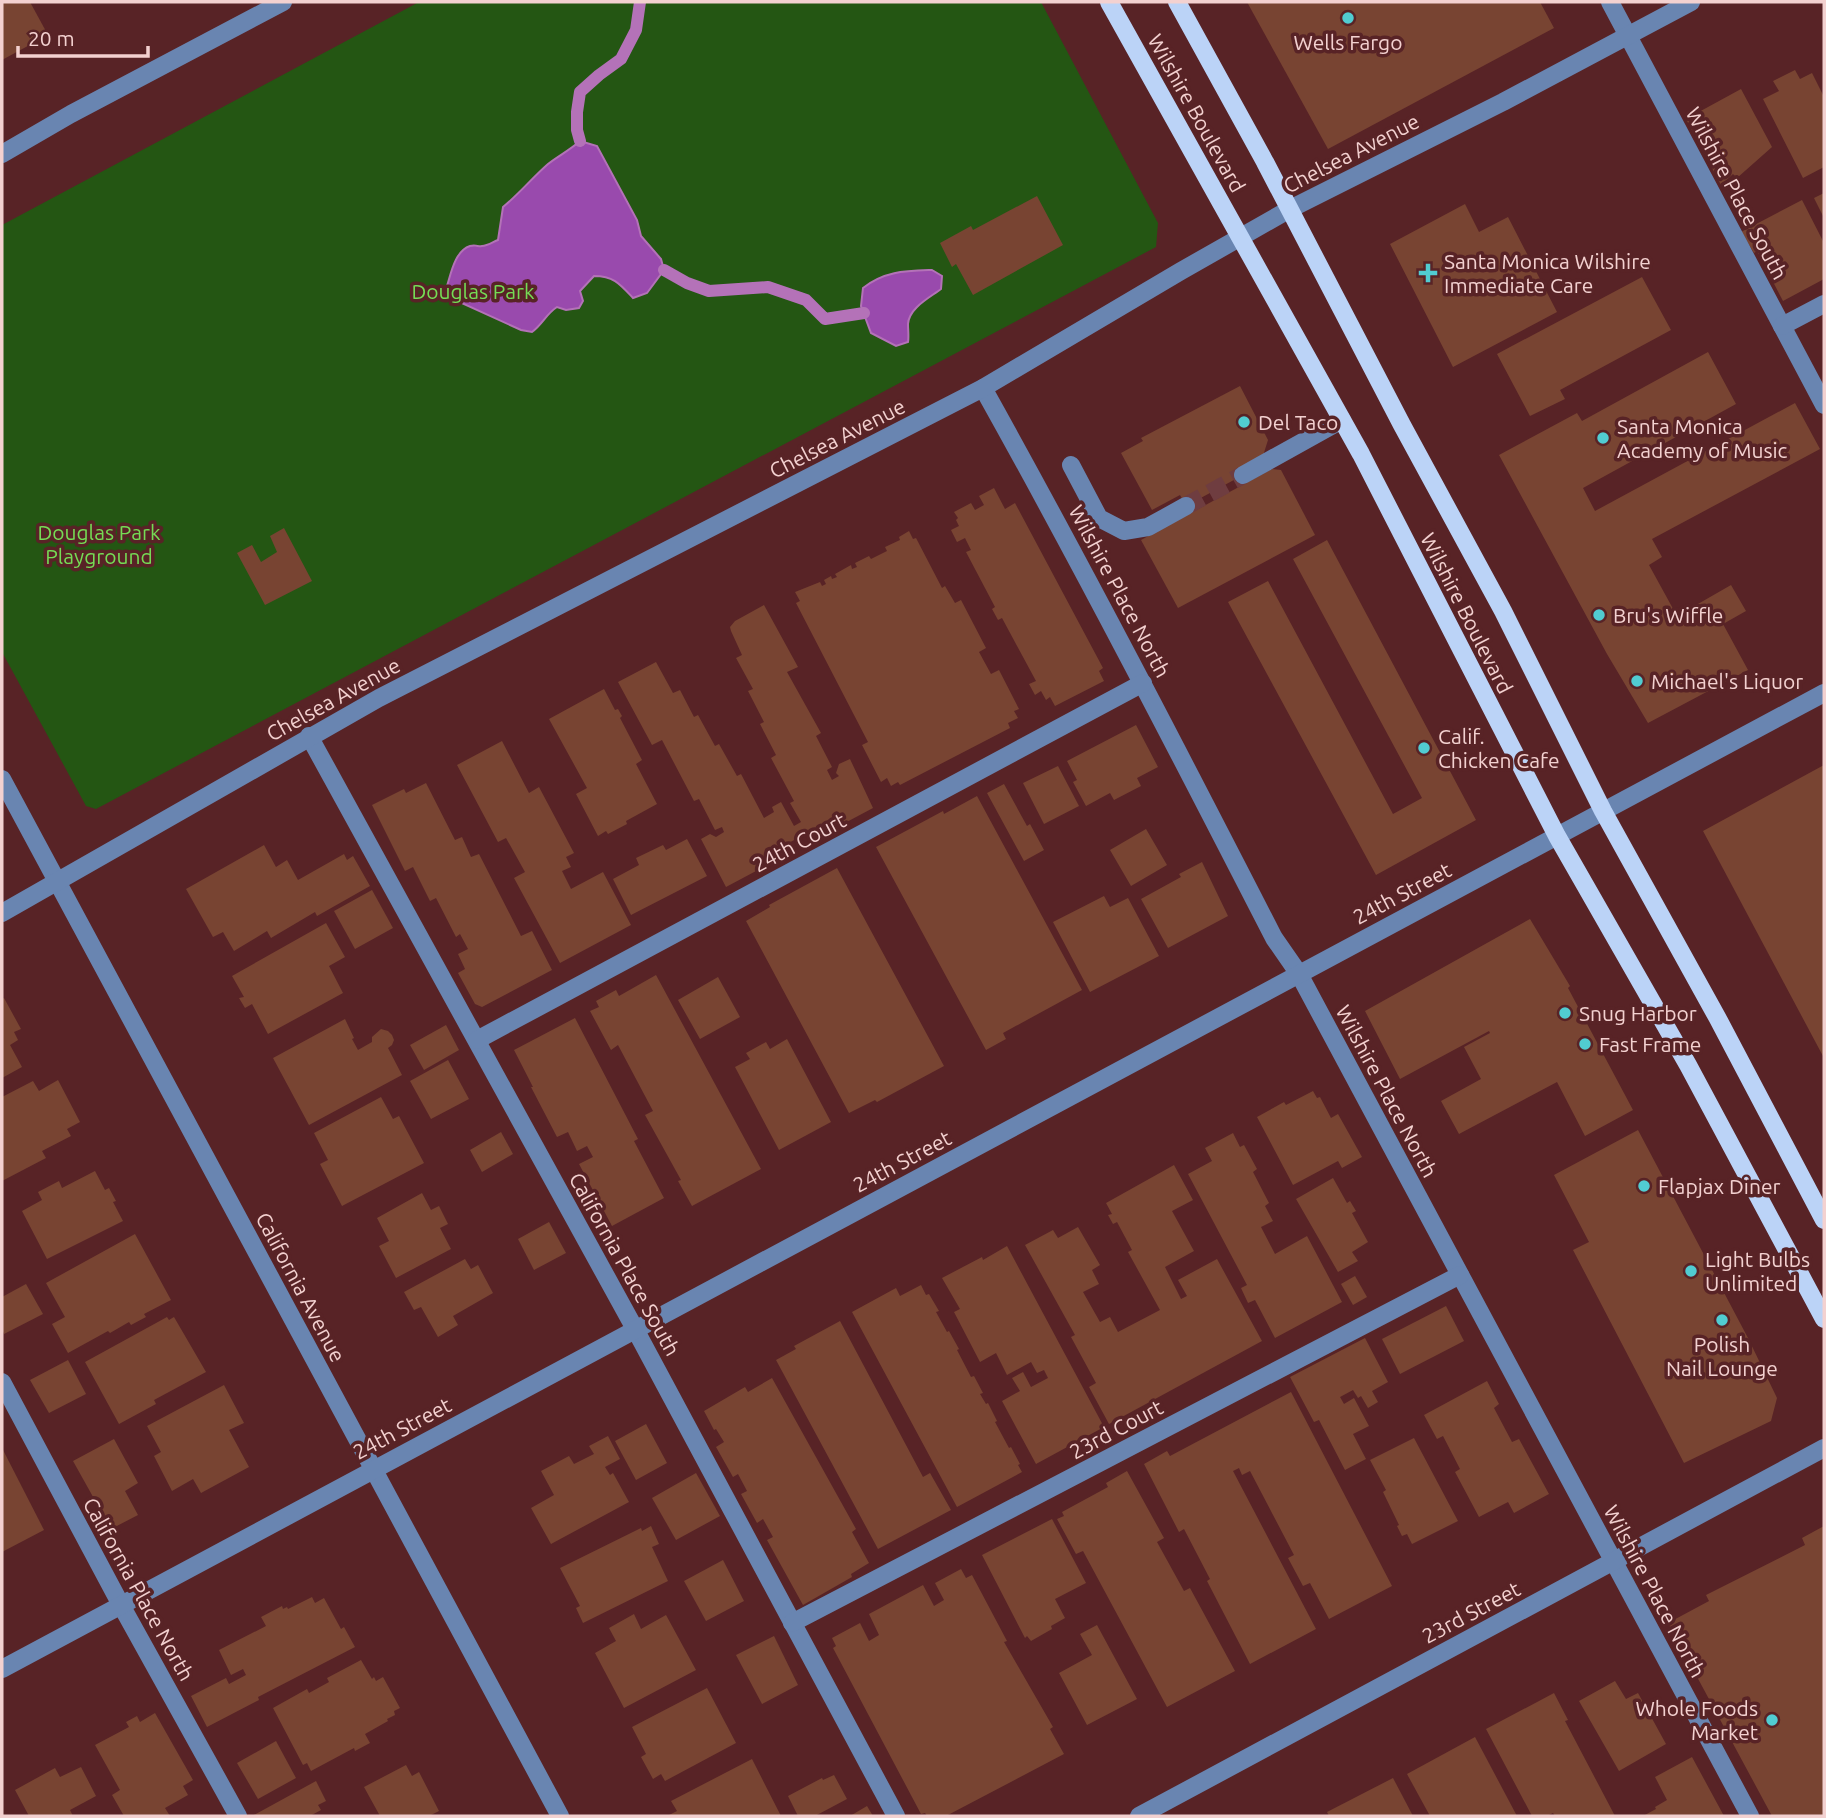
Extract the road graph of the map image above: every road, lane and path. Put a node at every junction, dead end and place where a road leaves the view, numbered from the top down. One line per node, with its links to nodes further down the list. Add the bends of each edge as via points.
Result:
1 (283, 2): 7 (street)
2 (1109, 2): 9 (main road, Wilshire Boulevard)
3 (1177, 2): 8 (main road, Wilshire Boulevard)
4 (1609, 2): 6 (street, Wilshire Place South)
5 (1691, 2): 6 (street, Chelsea Avenue)
6 (1628, 35): 8 (street, Chelsea Avenue); 11 (street, Wilshire Place South)
7 (2, 152)
8 (1290, 208): 9 (street, Chelsea Avenue); 22 (main road, Wilshire Boulevard)
9 (1240, 237): 12 (street, Chelsea Avenue); 14 (main road, Wilshire Boulevard)
10 (1824, 304): 11 (street)
11 (1782, 326): 13 (street, Wilshire Place South)
12 (983, 388): 18 (street, Wilshire Place North); 20 (street, Chelsea Avenue)
13 (1824, 405)
14 (1342, 420): 16 (street); 23 (main road, Wilshire Boulevard)
15 (1071, 465): 17 (street, via 1100,518 1124,531 1148,527)
16 (1243, 475)
17 (1186, 506)
18 (1143, 683): 26 (street, Wilshire Place North, via 1274,938); 27 (street, 24th Court)
19 (1824, 693): 22 (street, 24th Street)
20 (309, 736): 24 (street, Chelsea Avenue); 27 (street, California Place South)
21 (2, 779): 24 (street, California Avenue)
22 (1603, 811): 23 (street, 24th Street); 28 (main road, Wilshire Boulevard)
23 (1557, 836): 26 (street, 24th Street); 30 (main road, Wilshire Boulevard, via 1688,1065)
24 (57, 882): 25 (street, Chelsea Avenue); 34 (street, California Avenue)
25 (2, 913)
26 (1299, 974): 29 (street, Wilshire Place North); 31 (street, 24th Street)
27 (477, 1040): 31 (street, California Place South)
28 (1824, 1220)
29 (1460, 1275): 35 (street, Wilshire Place North); 37 (street, 23rd Court)
30 (1824, 1319)
31 (635, 1329): 34 (street, 24th Street); 37 (street, California Place South)
32 (2, 1382): 36 (street, California Place North)
33 (1824, 1448): 35 (street, 23rd Street)
34 (373, 1470): 36 (street, 24th Street); 40 (street, California Avenue)
35 (1613, 1561): 42 (street, 23rd Street); 43 (street, Wilshire Place North)
36 (121, 1605): 38 (street, 24th Street); 39 (street, California Place North)
37 (792, 1623): 41 (street, California Place South)
38 (2, 1669)
39 (238, 1816)
40 (560, 1816)
41 (895, 1816)
42 (1139, 1816)
43 (1750, 1816)

